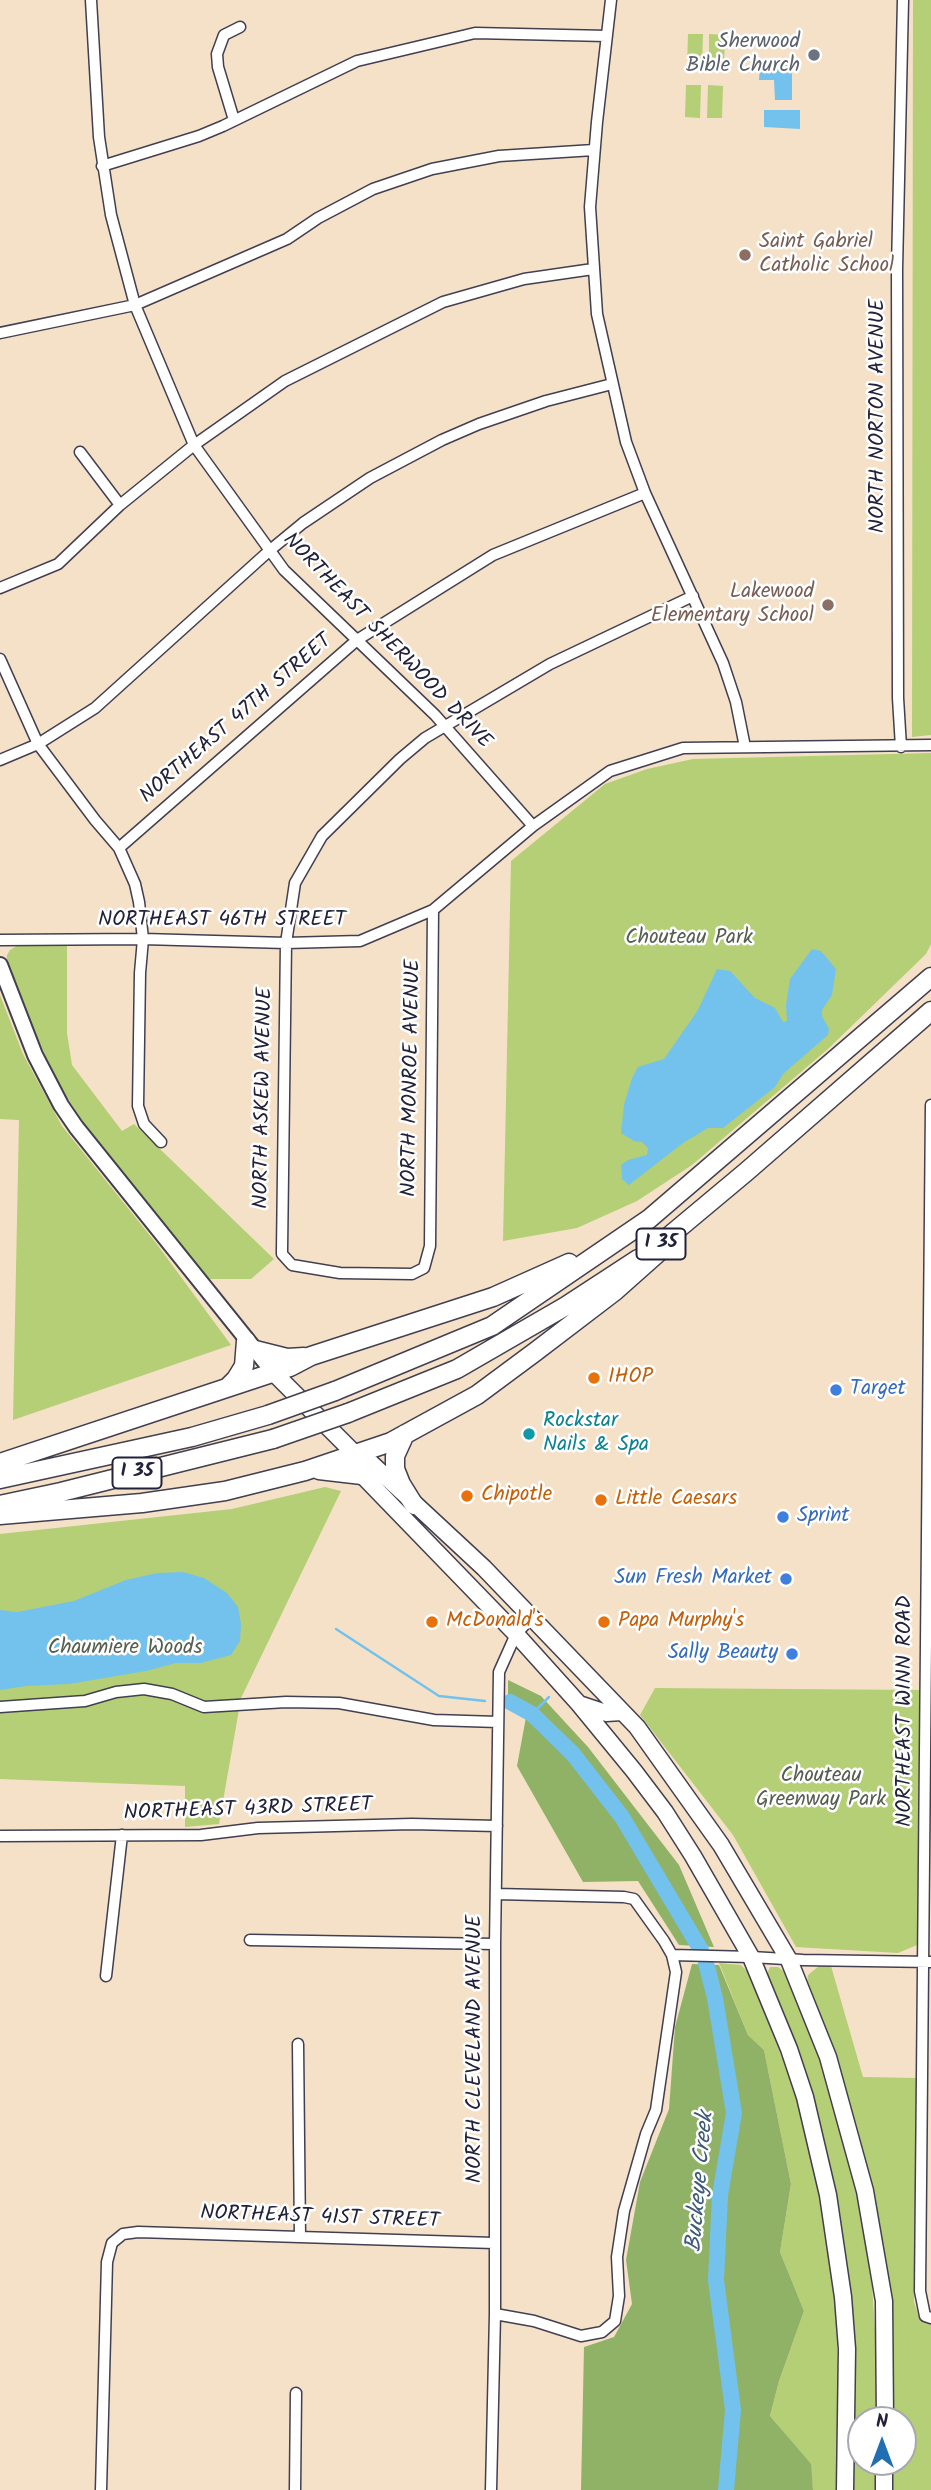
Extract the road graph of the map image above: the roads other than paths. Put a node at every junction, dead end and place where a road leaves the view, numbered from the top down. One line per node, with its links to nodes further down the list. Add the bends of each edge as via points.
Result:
1 (91, 0): 8 (street, NORTHEAST SHERWOOD DRIVE)
2 (611, 0): 5 (street)
3 (904, 0): 26 (street, NORTH NORTON AVENUE, via 897,269)
4 (240, 27): 6 (street, via 225,35 217,54)
5 (607, 36): 6 (street, via 474,33 357,61); 7 (street)
6 (234, 120): 8 (street, via 199,136)
7 (594, 150): 9 (street, via 590,207); 10 (street, via 499,156 402,178 345,203 287,239)
8 (102, 166): 10 (street, NORTHEAST SHERWOOD DRIVE)
9 (593, 269): 12 (street); 13 (street, via 524,279 443,302 285,382)
10 (135, 305): 11 (street); 13 (street, NORTHEAST SHERWOOD DRIVE)
11 (0, 333)
12 (612, 384): 15 (street); 17 (street, via 527,407 442,440 348,492)
13 (194, 445): 16 (street); 17 (street, NORTHEAST SHERWOOD DRIVE)
14 (80, 452): 16 (street)
15 (645, 493): 19 (street); 20 (street, NORTHEAST 47TH STREET, via 493,555)
16 (120, 505): 18 (street, via 58,564)
17 (269, 551): 20 (street, NORTHEAST SHERWOOD DRIVE); 23 (street, via 95,708)
18 (0, 589)
19 (693, 596): 22 (street, NORTH ASKEW AVENUE, via 551,664); 25 (street, via 729,680)
20 (357, 640): 22 (street, NORTHEAST SHERWOOD DRIVE); 29 (street, NORTHEAST 47TH STREET)
21 (0, 659): 23 (street)
22 (445, 726): 28 (street, NORTHEAST SHERWOOD DRIVE); 33 (street, NORTH ASKEW AVENUE, via 400,759 322,836 295,883)
23 (38, 744): 27 (street); 29 (street)
24 (931, 745): 26 (street, NORTHEAST 46TH STREET)
25 (745, 747): 26 (street, NORTHEAST 46TH STREET); 28 (street, NORTHEAST 46TH STREET, via 683,748 610,771)
26 (901, 747)
27 (0, 760)
28 (533, 826): 30 (street, NORTHEAST 46TH STREET)
29 (119, 848): 31 (street, via 135,884)
30 (433, 910): 33 (street, NORTHEAST 46TH STREET, via 360,941); 41 (street, NORTH MONROE AVENUE, via 430,1246 424,1268 412,1275 328,1271 292,1265)
31 (143, 939): 32 (street, NORTHEAST 46TH STREET); 33 (street, NORTHEAST 46TH STREET); 38 (street, via 138,1106 144,1124)
32 (0, 940)
33 (286, 943): 41 (street, NORTH ASKEW AVENUE)
34 (0, 965): 42 (main road, via 35,1055 61,1105)
35 (931, 977): 39 (highway, I 35)
36 (931, 1011): 40 (highway, I 35)
37 (931, 1105): 55 (street, NORTHEAST WINN ROAD)
38 (162, 1142)
39 (649, 1219): 43 (highway, via 517,1288); 51 (highway, I 35, bridge, via 492,1326 335,1391 192,1437)
40 (670, 1238): 46 (highway, via 615,1291 477,1395); 52 (highway, I 35, bridge, via 457,1369 348,1413 273,1439)
41 (282, 1254)
42 (251, 1345): 43 (highway, via 286,1358); 44 (main road); 45 (highway, via 244,1366)
43 (311, 1356): 44 (highway)
44 (273, 1372): 45 (highway); 47 (main road)
45 (225, 1389): 48 (highway)
46 (405, 1434): 47 (highway); 53 (highway, via 395,1456 395,1469)
47 (355, 1454): 49 (highway); 50 (main road); 53 (main road, via 372,1464)
48 (0, 1464)
49 (305, 1471): 50 (highway, via 328,1469); 54 (highway, via 184,1498)
50 (362, 1475): 57 (main road)
51 (0, 1479)
52 (0, 1504)
53 (414, 1505): 56 (main road)
54 (0, 1515)
55 (929, 1556): 58 (street, NORTHEAST WINN ROAD)
56 (531, 1617): 57 (street, NORTH CLEVELAND AVENUE); 61 (main road)
57 (516, 1634): 59 (main road); 62 (street, NORTH CLEVELAND AVENUE, via 499,1672)
58 (929, 1699): 72 (street, NORTHEAST WINN ROAD)
59 (579, 1704): 61 (main road); 70 (main road, via 665,1812)
60 (0, 1707): 62 (street, via 85,1701 144,1689 204,1707 339,1703 434,1720)
61 (622, 1713): 71 (main road, via 637,1727 721,1845)
62 (498, 1722): 63 (street, NORTH CLEVELAND AVENUE)
63 (497, 1826): 64 (street, NORTHEAST 43RD STREET, via 412,1824); 66 (street, NORTH CLEVELAND AVENUE)
64 (122, 1835): 65 (street, NORTHEAST 43RD STREET); 73 (street)
65 (0, 1836)
66 (496, 1894): 68 (street, NORTH CLEVELAND AVENUE); 69 (street, via 634,1899)
67 (250, 1940): 68 (street)
68 (495, 1944): 76 (street, NORTH CLEVELAND AVENUE)
69 (672, 1955): 70 (street); 77 (street, via 675,1985 656,2110 624,2211 615,2321 602,2332 580,2336)
70 (751, 1957): 71 (street); 84 (main road, via 805,2097 828,2195 847,2349)
71 (789, 1960): 72 (street); 80 (main road, via 828,2057 865,2191 884,2301)
72 (927, 1962): 78 (street, NORTHEAST WINN ROAD, via 920,2291)
73 (106, 1976)
74 (298, 2044): 75 (street)
75 (300, 2237): 76 (street, NORTHEAST 41ST STREET); 81 (street, NORTHEAST 41ST STREET, via 144,2233 123,2234 112,2243 107,2262)
76 (494, 2243): 77 (street, NORTH CLEVELAND AVENUE)
77 (495, 2314): 83 (street, NORTH CLEVELAND AVENUE)
78 (928, 2317)
79 (296, 2393): 82 (street)
80 (885, 2406)
81 (101, 2490)
82 (295, 2490)
83 (491, 2490)
84 (845, 2490)

